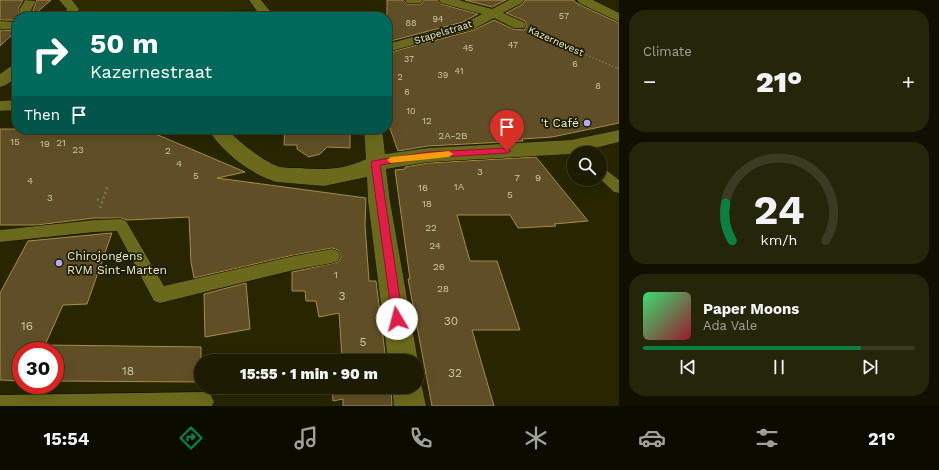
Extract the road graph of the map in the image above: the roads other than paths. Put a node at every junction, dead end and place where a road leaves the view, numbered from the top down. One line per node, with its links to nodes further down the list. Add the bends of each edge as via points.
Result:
1 (65, 0): 10 (street, via 73,9)
2 (255, 0): 11 (street)
3 (411, 0): 4 (street)
4 (417, 0)
5 (445, 0): 12 (street, Kazernevest)
6 (518, 0): 12 (street, Stapelstraat)
7 (583, 0): 13 (street)
8 (30, 1): 9 (street)
9 (27, 12)
10 (72, 12)
11 (264, 12)
12 (493, 13): 15 (street, Kazernevest); 17 (street, Stapelstraat, via 469,26)
13 (619, 18)
14 (0, 25): 16 (street)
15 (519, 25)
16 (12, 26)
17 (392, 47)
18 (12, 73): 19 (street)
19 (0, 82)
20 (12, 105): 21 (street)
21 (0, 106)
22 (221, 134): 27 (street, via 249,159 276,174 324,178 360,171)
23 (373, 134): 27 (street)
24 (619, 136): 25 (street)
25 (587, 146)
26 (567, 150): 27 (street, via 428,155)
27 (375, 163): 32 (street)
28 (607, 178): 29 (lane)
29 (619, 188)
30 (0, 236): 31 (lane, via 121,225 160,295)
31 (332, 256)
32 (402, 354)
33 (408, 394): 36 (street)
34 (204, 402): 35 (lane)
35 (0, 405)
36 (410, 406)

